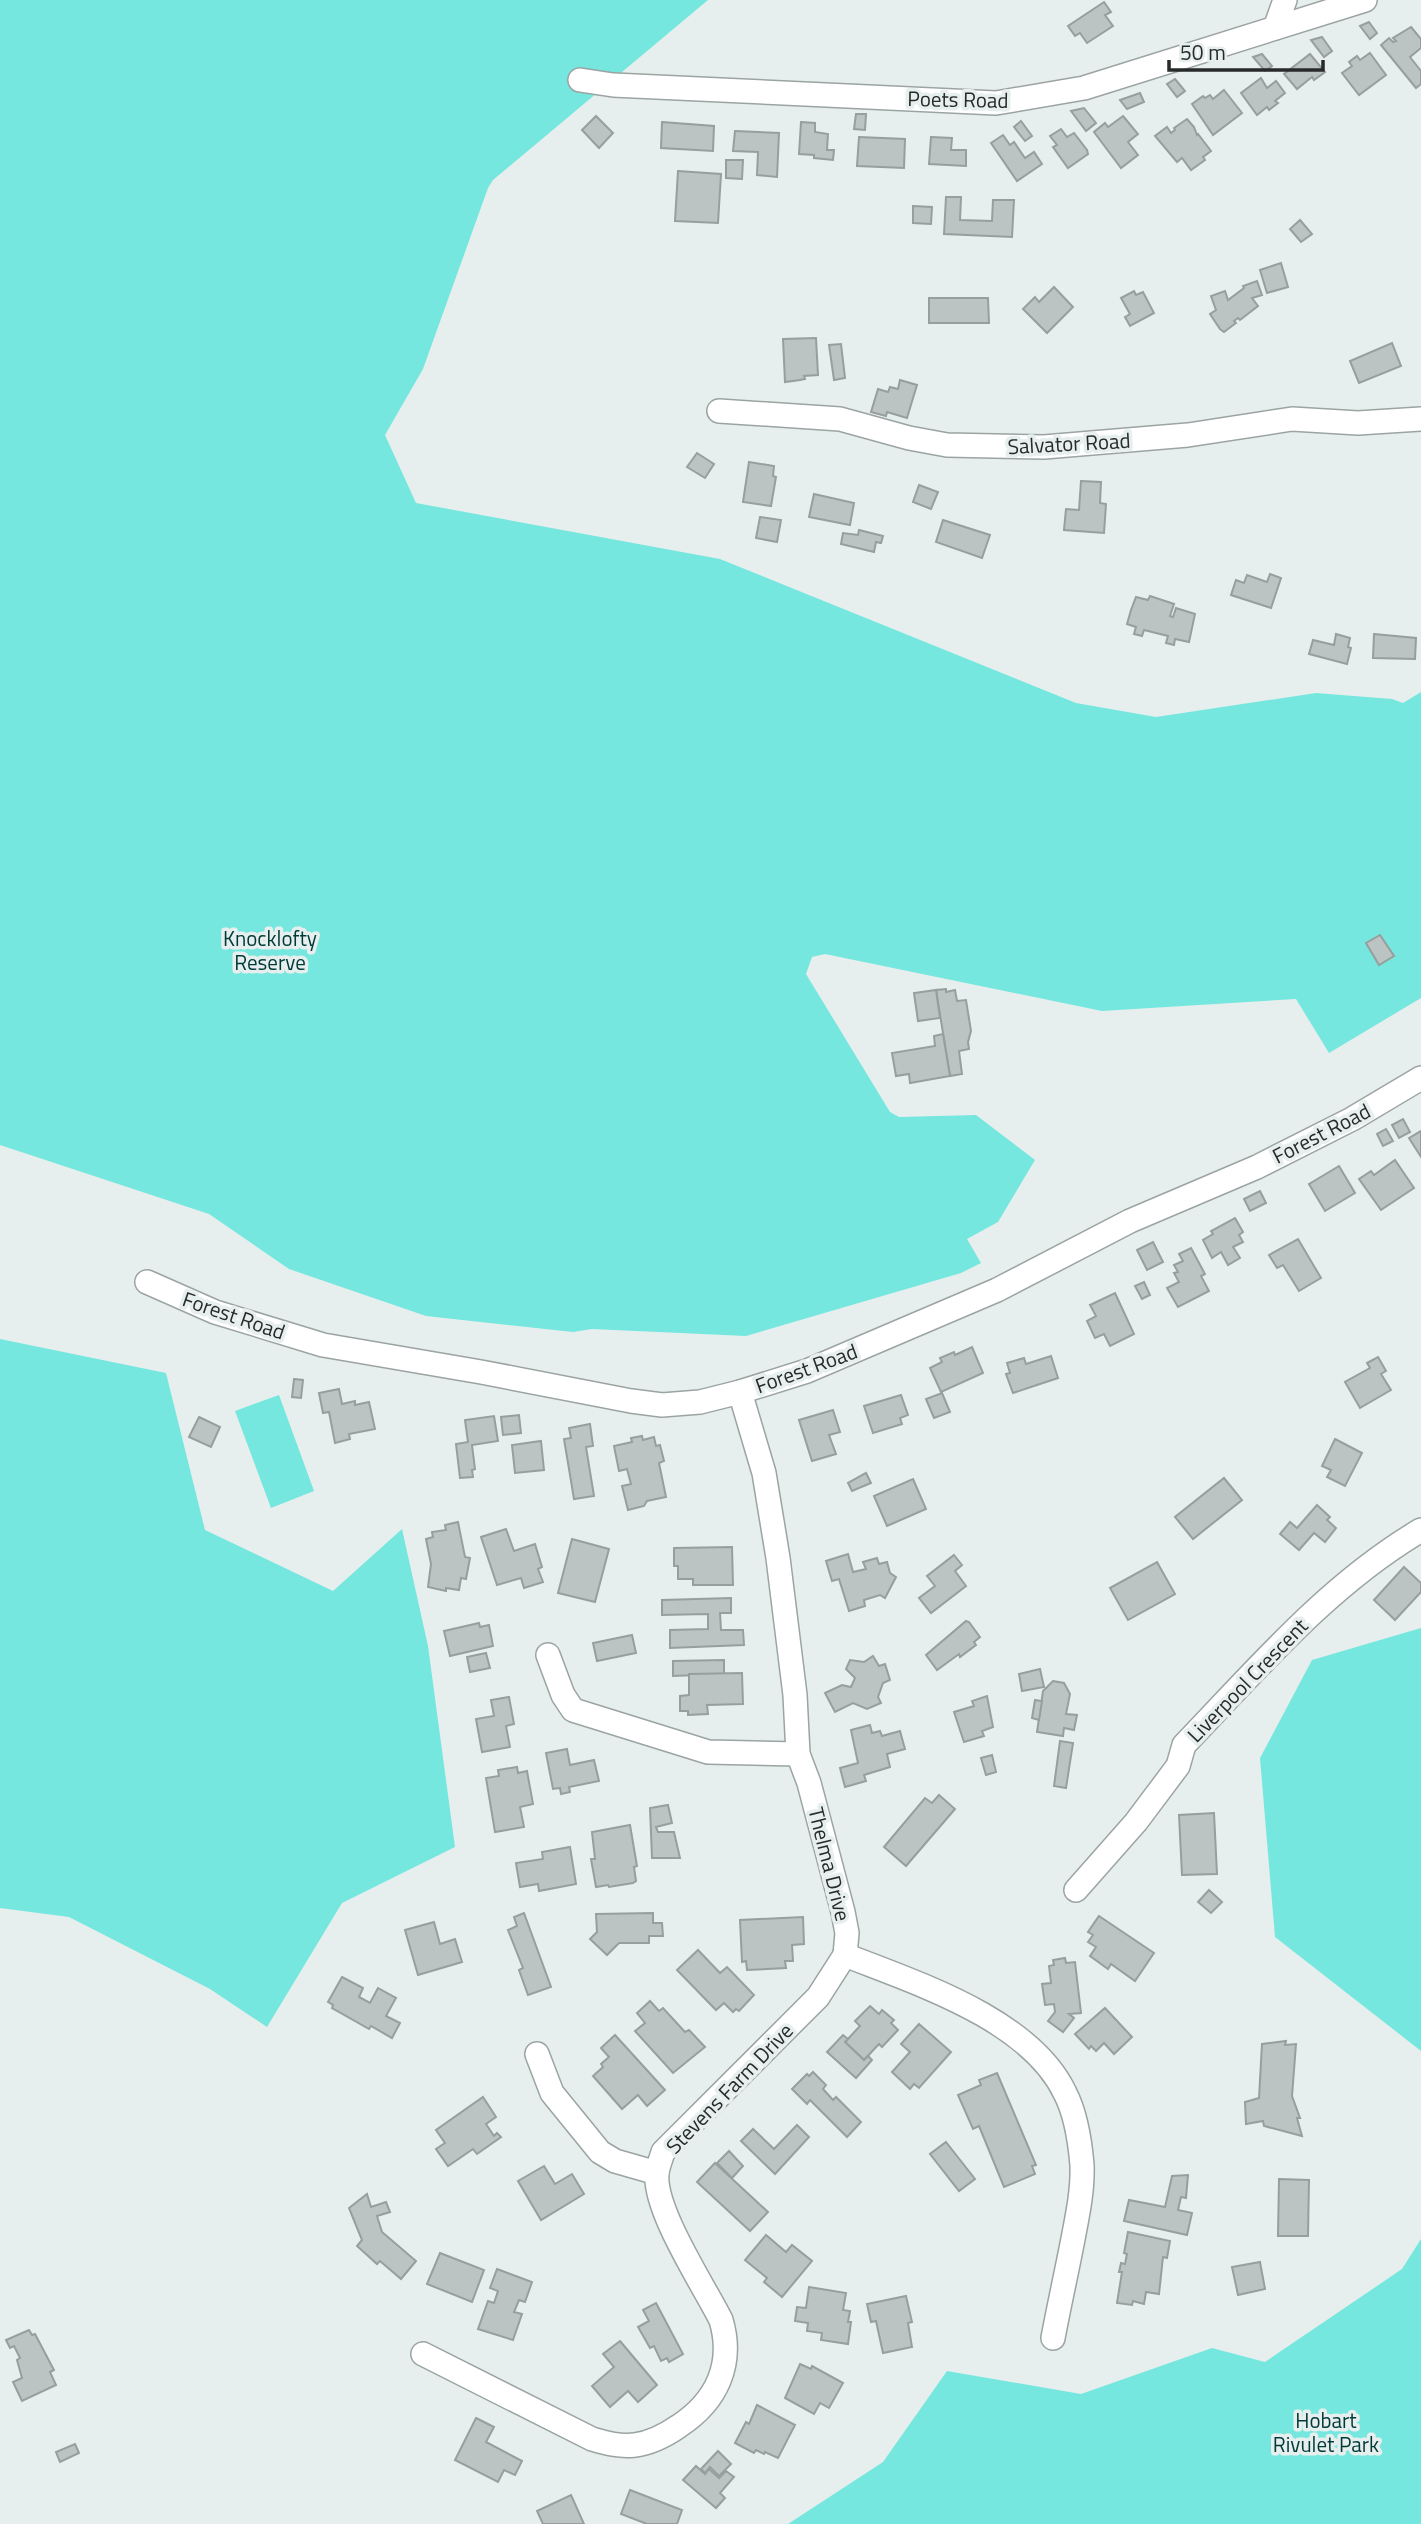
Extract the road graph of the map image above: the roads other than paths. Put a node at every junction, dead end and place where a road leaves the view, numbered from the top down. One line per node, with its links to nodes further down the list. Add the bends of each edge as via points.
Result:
1 (1285, 0): 3 (street)
2 (1365, 0): 3 (street, Poets Road)
3 (1275, 28): 4 (street, Poets Road, via 1084,88 996,103)
4 (580, 80)
5 (719, 411): 6 (street, Salvator Road, via 840,419 947,445 1044,447 1188,435 1292,419 1358,423)
6 (1421, 419)
7 (1421, 1079): 9 (street, Forest Road, via 1281,1155 1130,1221 997,1290 807,1371)
8 (147, 1282): 9 (street, Forest Road, via 215,1312 323,1345 662,1405)
9 (740, 1392): 12 (street, Thelma Drive, via 764,1473 795,1695)
10 (1421, 1530): 13 (street, Liverpool Crescent, via 1390,1548 1320,1604 1184,1745 1178,1766)
11 (548, 1655): 12 (street, via 573,1710 708,1752)
12 (798, 1754): 14 (street, Thelma Drive, via 843,1912)
13 (1076, 1890)
14 (845, 1955): 16 (street, Stevens Farm Drive, via 818,1997 675,2138 663,2152); 17 (street, via 902,1975 1013,2033 1041,2058 1065,2092 1076,2122 1082,2166 1079,2206)
15 (537, 2054): 16 (street, via 552,2093 600,2152)
16 (657, 2173): 18 (street, Stevens Farm Drive, via 667,2218 726,2336 719,2383 695,2415 656,2440 614,2445 592,2439)
17 (1053, 2337)
18 (423, 2354)

